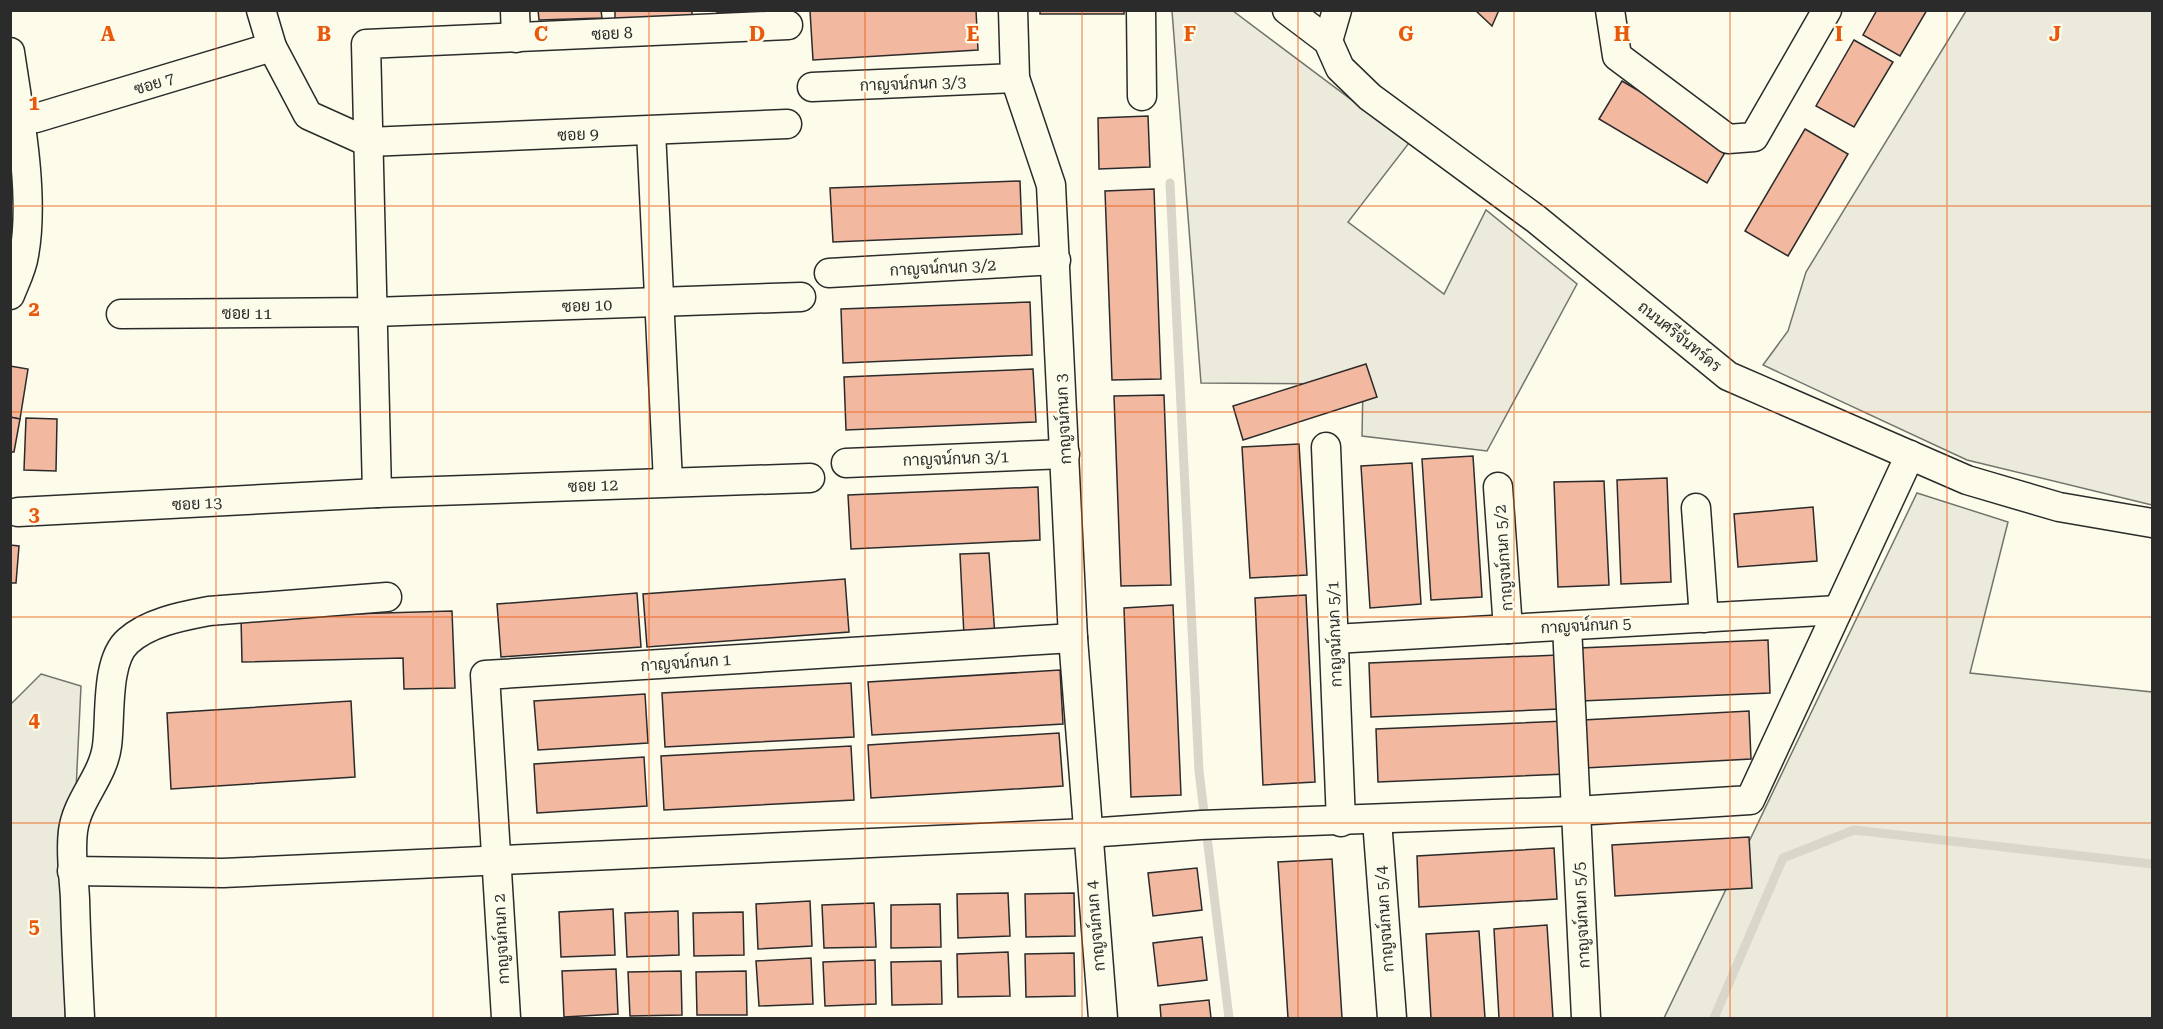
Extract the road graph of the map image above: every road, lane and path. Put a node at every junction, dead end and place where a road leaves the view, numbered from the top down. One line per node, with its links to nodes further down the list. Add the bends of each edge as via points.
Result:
1 (261, 10): 12 (street)
2 (1013, 10): 14 (street, กาญจน์กนก 3)
3 (1141, 10): 16 (street)
4 (1287, 10): 11 (street)
5 (1337, 10): 11 (street)
6 (1610, 10): 7 (street, via 1617,56 1728,140 1754,137)
7 (1827, 10)
8 (708, 20): 9 (street, ซอย 8); 10 (street, ซอย 8)
9 (515, 24): 20 (street, ซอย 8, via 366,44)
10 (788, 25)
11 (1329, 41): 30 (street, ถนนศรีจันทร์ดร, via 1340,68 1370,97 1536,219 1728,376)
12 (272, 47): 17 (street, ซอย 7); 20 (street, via 308,116)
13 (10, 52): 23 (street, via 21,125 27,208 24,256)
14 (1015, 78): 15 (street, กาญจน์กนก 3/3); 21 (street, กาญจน์กนก 3, via 1051,185)
15 (812, 87)
16 (1142, 96)
17 (36, 118)
18 (787, 124): 19 (street, ซอย 9)
19 (651, 131): 20 (street, ซอย 9); 25 (street)
20 (368, 142): 26 (street)
21 (1056, 260): 22 (street, กาญจน์กนก 3/2); 29 (street, กาญจน์กนก 3)
22 (830, 273)
23 (10, 295)
24 (801, 297): 25 (street, ซอย 10)
25 (659, 303): 26 (street, ซอย 10); 33 (street)
26 (373, 312): 27 (street, ซอย 11); 35 (street)
27 (121, 314)
28 (1326, 447): 45 (street, กาญจน์กนก 5/1)
29 (1065, 454): 31 (street, กาญจน์กนก 3/1); 44 (street, กาญจน์กนก 3)
30 (1910, 455): 38 (street, ถนนศรีจันทร์ดร, via 1966,480 2059,507); 40 (street)
31 (846, 463)
32 (810, 478): 33 (street, ซอย 12)
33 (668, 482): 35 (street, ซอย 12)
34 (1498, 487): 43 (street, กาญจน์กนก 5/2)
35 (377, 493): 37 (street, ซอย 13)
36 (1696, 508): 41 (street)
37 (18, 512)
38 (2152, 523)
39 (387, 597): 51 (street, via 209,611 181,616 127,641 114,672 104,760 73,830)
40 (1838, 610): 41 (street, กาญจน์กนก 5); 46 (street, via 1750,800)
41 (1704, 618): 42 (street, กาญจน์กนก 5)
42 (1567, 626): 43 (street, กาญจน์กนก 5); 46 (street, กาญจน์กนก 5/5)
43 (1508, 629): 45 (street, กาญจน์กนก 5)
44 (1073, 638): 49 (street, กาญจน์กนก 3); 50 (street, กาญจน์กนก 1, via 485,675)
45 (1334, 639): 48 (street, กาญจน์กนก 5/1)
46 (1576, 811): 47 (street); 56 (street, กาญจน์กนก 5/5)
47 (1377, 820): 48 (street); 55 (street, กาญจน์กนก 5/4)
48 (1341, 822): 49 (street, via 1201,825)
49 (1087, 833): 50 (street); 54 (street, กาญจน์กนก 4)
50 (496, 860): 51 (street, via 223,873); 53 (street, กาญจน์กนก 2)
51 (72, 871): 52 (street)
52 (80, 1018)
53 (506, 1018)
54 (1103, 1018)
55 (1392, 1018)
56 (1586, 1018)

